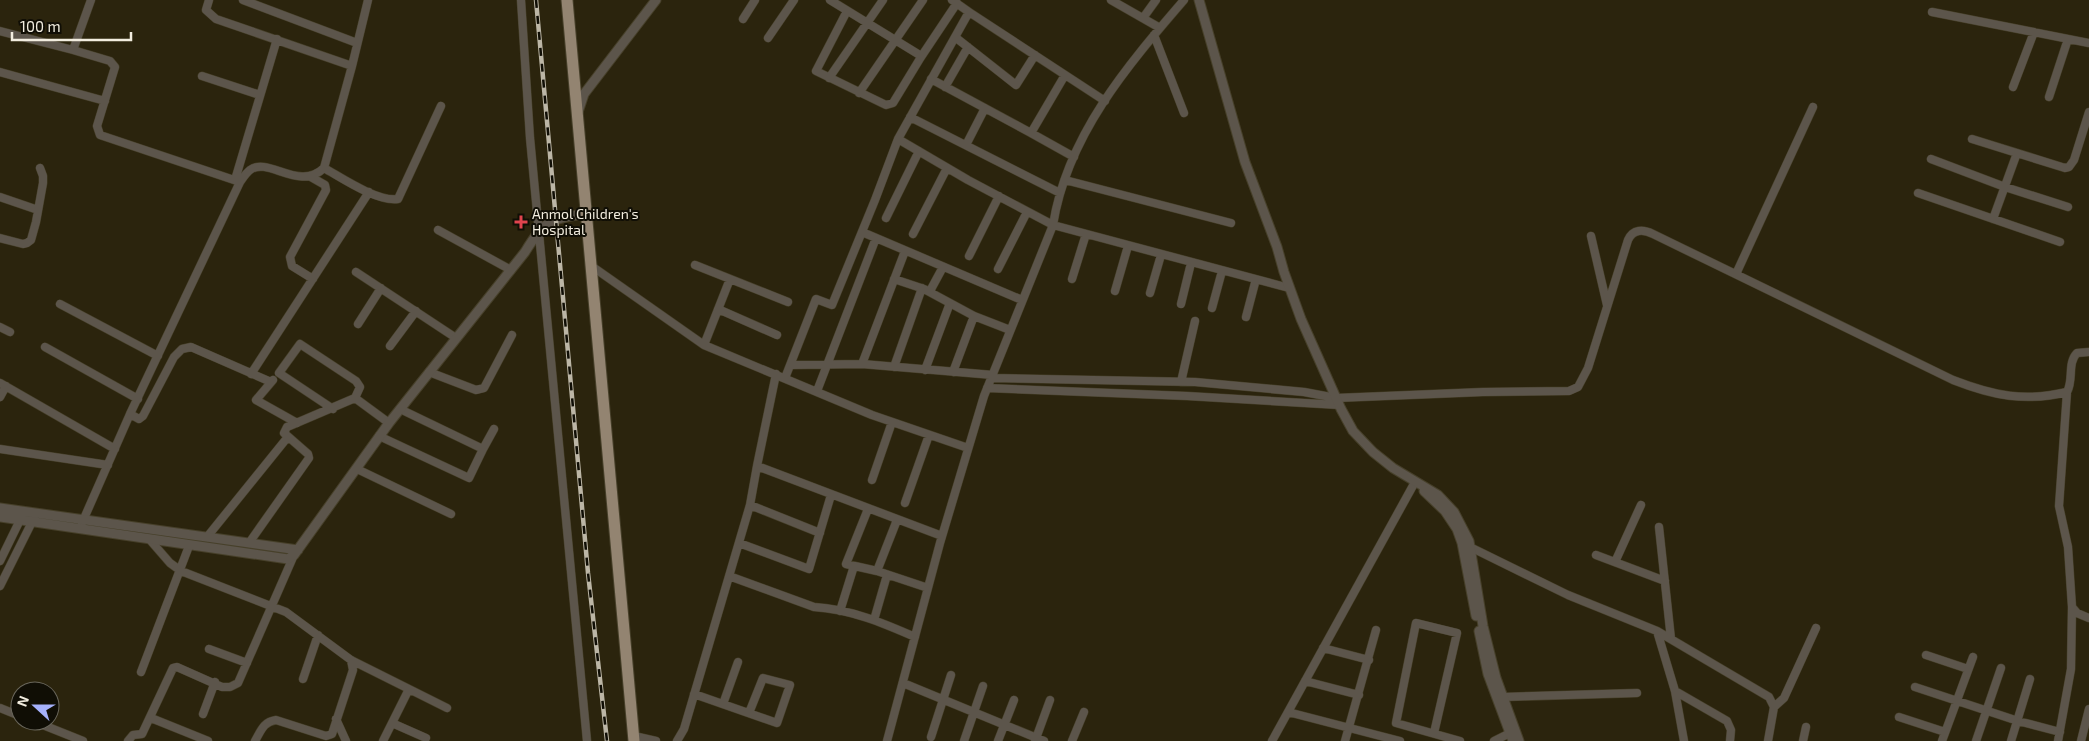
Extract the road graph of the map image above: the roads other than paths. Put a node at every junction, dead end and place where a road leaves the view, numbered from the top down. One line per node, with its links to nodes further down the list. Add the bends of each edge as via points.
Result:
1 (91, 0): 36 (street)
2 (209, 0): 30 (street, via 206,10 216,19)
3 (244, 0): 33 (street)
4 (368, 0): 33 (street)
5 (521, 0): 88 (street)
6 (567, 0): 57 (main road)
7 (656, 0): 57 (street, via 584,94)
8 (756, 0): 23 (street)
9 (794, 0): 29 (street)
10 (830, 0): 19 (street)
11 (846, 0): 19 (street)
12 (883, 0): 24 (street)
13 (923, 0): 32 (street)
14 (1111, 0): 22 (street)
15 (1156, 0): 22 (street)
16 (1184, 0): 26 (street)
17 (1199, 0): 116 (street, via 1239,142)
18 (954, 2): 20 (street); 38 (street)
19 (844, 9): 24 (street); 43 (street, via 816,71)
20 (969, 12): 28 (street); 37 (street)
21 (1932, 12): 27 (street)
22 (1143, 18): 26 (street)
23 (743, 19)
24 (867, 23): 32 (street); 43 (street)
25 (0, 31): 36 (street)
26 (1157, 31): 51 (street); 56 (street)
27 (2034, 32): 31 (street); 46 (street)
28 (955, 37): 35 (street); 44 (street)
29 (768, 38)
30 (277, 39): 39 (street); 48 (street)
31 (2068, 39): 34 (street); 49 (street)
32 (895, 41): 38 (street); 47 (street)
33 (357, 43): 39 (street)
34 (2089, 43)
35 (968, 47): 37 (street, via 1016,85); 45 (street)
36 (73, 50): 50 (street, via 114,63)
37 (1035, 55): 41 (street)
38 (922, 58): 47 (street, via 893,103 886,105)
39 (352, 66): 68 (street)
40 (0, 72): 50 (street)
41 (1065, 75): 51 (street); 59 (street)
42 (202, 76): 48 (street)
43 (828, 78): 47 (street)
44 (932, 79): 45 (street); 58 (street)
45 (945, 87): 54 (street)
46 (2013, 87)
47 (859, 93)
48 (260, 96): 72 (street)
49 (2049, 97)
50 (105, 101): 72 (street, via 97,126 100,136)
51 (1105, 101): 65 (street, via 1082,136)
52 (441, 106): 74 (street, via 398,199)
53 (1813, 107): 108 (street)
54 (985, 108): 59 (street); 62 (street)
55 (2089, 112): 64 (street, via 2069,167)
56 (1184, 113)
57 (577, 116): 82 (main road)
58 (910, 116): 60 (street); 62 (street)
59 (1031, 132): 65 (street)
60 (898, 139): 63 (street); 89 (street)
61 (1972, 139): 64 (street)
62 (966, 145): 75 (street)
63 (919, 151): 69 (street); 83 (street)
64 (2017, 154): 73 (street)
65 (1074, 157): 71 (street)
66 (1931, 159): 73 (street)
67 (40, 168): 80 (street, via 43,176)
68 (324, 168): 70 (street); 74 (street)
69 (947, 168): 77 (street); 90 (street)
70 (311, 177): 72 (street, via 254,167); 109 (street, via 325,185 326,190 290,257 292,266)
71 (1065, 180): 75 (street); 85 (street)
72 (238, 181): 143 (street)
73 (2005, 187): 79 (street); 84 (street)
74 (370, 192): 109 (street)
75 (1060, 193): 86 (street)
76 (1918, 193): 84 (street)
77 (999, 196): 81 (street); 99 (street)
78 (0, 197): 80 (street)
79 (2068, 208)
80 (38, 210): 93 (street, via 31,240 27,243)
81 (1028, 212): 86 (street); 104 (street)
82 (586, 214): 88 (street, via 556,219); 102 (main road)
83 (886, 218)
84 (1993, 219): 95 (street)
85 (1231, 223)
86 (1053, 225): 91 (street); 120 (street)
87 (438, 230): 105 (street)
88 (539, 230): 105 (street); 296 (street)
89 (862, 232): 94 (street); 146 (street, via 832,305 816,299)
90 (914, 234)
91 (1086, 234): 96 (street); 112 (street)
92 (1591, 236): 125 (street)
93 (0, 238)
94 (876, 238): 97 (street); 144 (street)
95 (2060, 242)
96 (1128, 246): 98 (street); 117 (street)
97 (905, 251): 103 (street); 111 (street)
98 (1161, 255): 100 (street); 119 (street)
99 (970, 256)
100 (1192, 263): 106 (street); 124 (street)
101 (695, 264): 110 (street)
102 (590, 265): 139 (street); 286 (main road)
103 (943, 267): 118 (street); 120 (street)
104 (998, 269)
105 (511, 270): 138 (street)
106 (1222, 270): 113 (street); 126 (street)
107 (356, 272): 114 (street)
108 (1736, 274): 125 (street, via 1641,230 1634,232 1628,240); 161 (street, via 1968,386 2012,397 2045,397)
109 (313, 279): 152 (street)
110 (730, 279): 121 (street); 127 (street)
111 (894, 279): 115 (street); 145 (street)
112 (1072, 279)
113 (1256, 279): 116 (street); 130 (street)
114 (381, 288): 128 (street); 132 (street)
115 (922, 288): 118 (street); 147 (street)
116 (1289, 288): 165 (street)
117 (1115, 290)
118 (930, 292): 122 (street)
119 (1150, 292)
120 (1022, 300): 134 (street)
121 (788, 302)
122 (950, 303): 129 (street); 148 (street)
123 (60, 304): 143 (street)
124 (1181, 304)
125 (1607, 306): 165 (street, via 1584,377 1578,387 1569,391 1483,392)
126 (1212, 308)
127 (718, 309): 137 (street); 139 (street)
128 (416, 310): 138 (street); 140 (street)
129 (974, 316): 134 (street); 150 (street)
130 (1246, 317)
131 (1195, 321): 157 (street)
132 (358, 324)
133 (0, 327): 135 (street)
134 (1010, 330): 154 (street)
135 (10, 332)
136 (512, 335): 149 (street, via 481,390)
137 (777, 335)
138 (456, 338): 149 (street)
139 (704, 345): 153 (street)
140 (390, 346)
141 (45, 347): 164 (street)
142 (2089, 352): 161 (street, via 2076,353 2073,357)
143 (158, 356): 164 (street)
144 (827, 364): 145 (street); 146 (street); 160 (street)
145 (862, 364): 147 (street)
146 (792, 365): 155 (street)
147 (894, 367): 148 (street)
148 (925, 370): 150 (street)
149 (429, 372): 167 (street)
150 (953, 372): 154 (street)
151 (279, 373): 156 (street); 163 (street, via 300,344 356,381 360,387); 166 (street)
152 (251, 374): 156 (street); 168 (street, via 190,347 182,349 174,357 143,416 139,418)
153 (776, 374): 155 (street); 181 (street)
154 (992, 376): 157 (street); 159 (street)
155 (785, 378): 160 (street)
156 (271, 382): 170 (street, via 256,400)
157 (1181, 382): 165 (street, via 1285,390)
158 (3, 384): 162 (street); 176 (street)
159 (987, 388): 165 (street); 177 (street)
160 (817, 391): 169 (street)
161 (2068, 392): 220 (street, via 2059,506 2068,547)
162 (0, 397)
163 (355, 398): 166 (street); 171 (street)
164 (138, 399): 168 (street)
165 (1337, 402): 184 (street, via 1352,431 1373,452)
166 (333, 409): 170 (street)
167 (400, 409): 171 (street); 179 (street)
168 (130, 414): 176 (street)
169 (892, 422): 173 (street); 183 (street)
170 (297, 423): 175 (street, via 284,430)
171 (389, 423): 174 (street)
172 (494, 429): 179 (street)
173 (929, 435): 177 (street); 186 (street)
174 (379, 436): 179 (street, via 469,478); 182 (street)
175 (287, 438): 201 (street); 203 (street, via 309,458)
176 (115, 448): 180 (street)
177 (968, 448): 200 (street)
178 (0, 449): 180 (street)
179 (483, 449)
180 (108, 465): 196 (street)
181 (757, 466): 185 (street); 188 (street)
182 (358, 469): 191 (street); 207 (street)
183 (872, 480)
184 (1415, 482): 206 (street, via 1438,495 1454,512 1469,541); 230 (street)
185 (831, 495): 190 (street); 199 (street)
186 (905, 503)
187 (1641, 504): 210 (street)
188 (750, 505): 199 (street); 204 (street)
189 (0, 508): 192 (street)
190 (868, 509): 195 (street); 211 (street, via 846,564)
191 (451, 514)
192 (22, 516): 193 (street); 194 (street); 209 (street)
193 (0, 517)
194 (34, 518): 196 (street); 198 (street); 217 (street)
195 (897, 520): 200 (street); 213 (street)
196 (83, 521): 198 (street); 201 (street)
197 (1659, 527): 216 (street)
198 (79, 530): 202 (street)
199 (820, 533): 204 (street, via 809,569)
200 (942, 536): 218 (street)
201 (207, 537): 203 (street)
202 (150, 540): 205 (street); 212 (street, via 170,563)
203 (249, 543): 207 (street)
204 (739, 543): 215 (street)
205 (189, 546): 207 (street, via 278,559 288,559); 212 (street)
206 (1467, 549): 226 (street); 254 (street, via 1483,626); 272 (street, via 1483,656)
207 (296, 552): 219 (street)
208 (1596, 555): 210 (street)
209 (0, 561)
210 (1615, 562): 216 (street)
211 (854, 566): 213 (street); 221 (street)
212 (181, 570): 219 (street); 240 (street)
213 (877, 571): 214 (street)
214 (888, 575): 218 (street); 223 (street)
215 (729, 576): 221 (street, via 814,607); 252 (street)
216 (1665, 581): 229 (street)
217 (1, 583)
218 (928, 588): 228 (street)
219 (271, 606): 227 (street, via 286,612); 237 (street)
220 (2072, 607): 222 (street); 280 (street, via 2071,669)
221 (840, 611): 223 (street)
222 (2089, 618)
223 (874, 620): 228 (street)
224 (1816, 628): 260 (street, via 1784,698)
225 (1376, 630): 235 (street)
226 (1657, 631): 229 (street); 250 (street)
227 (318, 635): 234 (street); 242 (street)
228 (915, 637): 246 (street)
229 (1671, 639): 260 (street, via 1769,697)
230 (1323, 648): 235 (street); 244 (street)
231 (208, 649): 237 (street)
232 (1926, 655): 238 (street)
233 (1973, 656): 238 (street)
234 (351, 660): 249 (street); 271 (street, via 353,670)
235 (1369, 660): 253 (street)
236 (738, 662): 259 (street)
237 (247, 663): 245 (street, via 238,683 222,687)
238 (1968, 668): 258 (street)
239 (2001, 668): 263 (street)
240 (141, 672)
241 (951, 675): 255 (street)
242 (304, 679)
243 (2030, 679): 273 (street)
244 (1305, 681): 253 (street); 265 (street)
245 (215, 682): 268 (street); 270 (street, via 173,668)
246 (903, 683): 255 (street); 299 (street)
247 (982, 686): 267 (street)
248 (1915, 687): 258 (street)
249 (409, 689): 261 (street); 274 (street)
250 (1675, 691): 310 (street); 311 (street, via 1727,721 1731,730)
251 (1637, 693): 254 (street)
252 (694, 694): 259 (street); 298 (street, via 684,729)
253 (1359, 695): 276 (street)
254 (1504, 697): 272 (street)
255 (944, 700): 267 (street); 282 (street)
256 (1014, 700): 275 (street)
257 (1050, 700): 287 (street)
258 (1956, 701): 263 (street); 279 (street)
259 (723, 704): 266 (street)
260 (1774, 707): 312 (street)
261 (447, 708)
262 (2089, 709): 289 (street)
263 (1986, 711): 273 (street); 315 (street)
264 (1084, 712): 303 (street)
265 (1288, 712): 276 (street); 304 (street)
266 (750, 713): 266 (street, via 776,723 790,685 762,678)
267 (974, 713): 275 (street); 300 (street)
268 (203, 714)
269 (1899, 717): 279 (street)
270 (151, 718): 291 (street, via 142,734 133,735); 292 (street)
271 (336, 719): 293 (street, via 332,734 326,736 276,720 268,721); 294 (street)
272 (1509, 721): 283 (street); 309 (street)
273 (2018, 721): 280 (street); 316 (street)
274 (392, 723): 285 (street); 295 (street)
275 (1004, 725): 287 (street); 301 (street)
276 (1349, 727): 305 (street); 306 (street)
277 (1806, 727): 313 (street)
278 (52, 731): 284 (street)
279 (1945, 732): 314 (street)
280 (2060, 732): 317 (street)
281 (1434, 734): 281 (street, via 1396,723 1416,622 1457,633); 288 (street)
282 (931, 737)
283 (1512, 737): 308 (street)
284 (65, 738): 290 (street)
285 (426, 738)
286 (634, 739): 297 (street)
287 (1035, 739): 302 (street)
288 (1446, 739): 307 (street)
289 (2084, 740)
290 (83, 741)
291 (128, 741)
292 (208, 741)
293 (255, 741)
294 (346, 741)
295 (383, 741)
296 (587, 741)
297 (656, 741)
298 (677, 741)
299 (887, 741)
300 (964, 741)
301 (998, 741)
302 (1044, 741)
303 (1072, 741)
304 (1272, 741)
305 (1345, 741)
306 (1400, 741)
307 (1460, 741)
308 (1494, 741)
309 (1519, 741)
310 (1684, 741)
311 (1730, 741)
312 (1768, 741)
313 (1803, 741)
314 (1942, 741)
315 (1976, 741)
316 (2011, 741)
317 (2058, 741)

